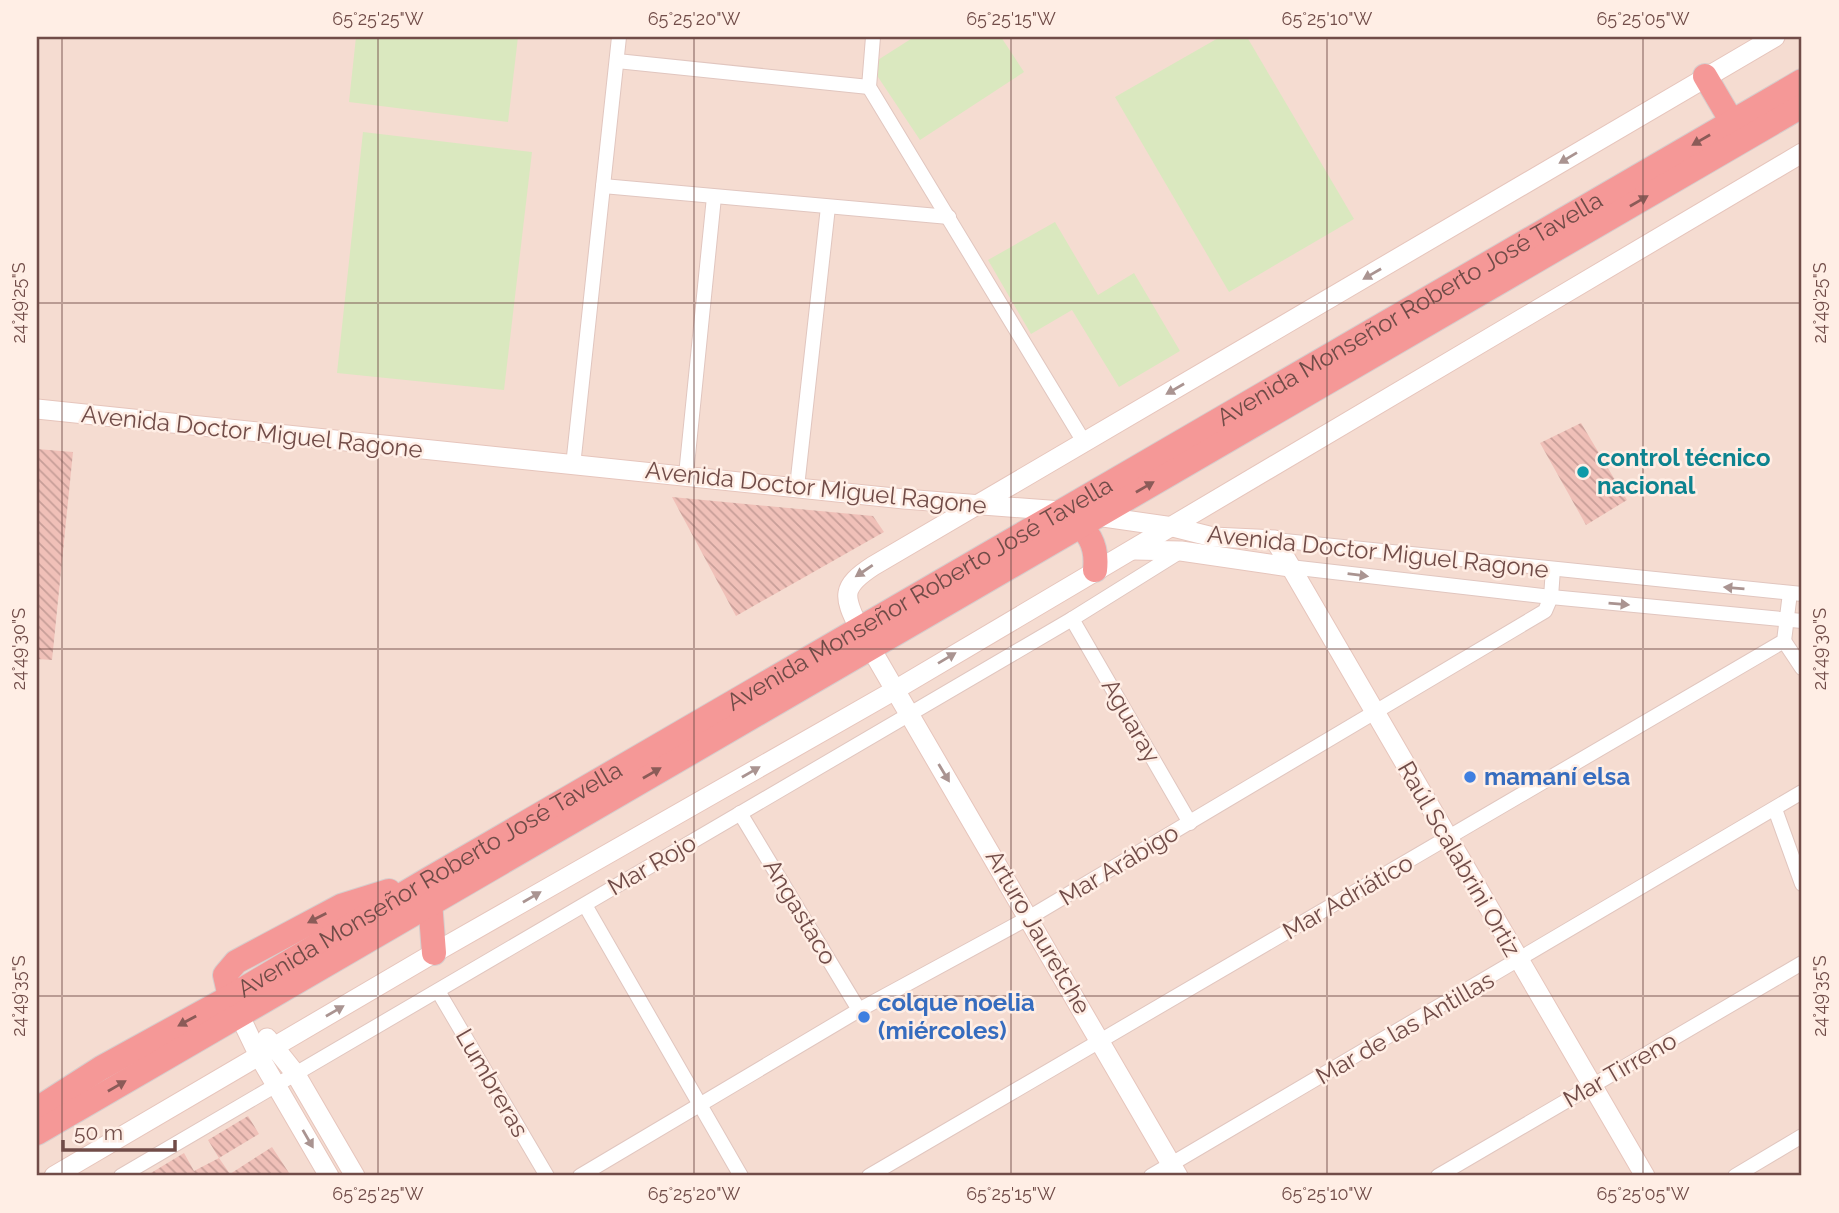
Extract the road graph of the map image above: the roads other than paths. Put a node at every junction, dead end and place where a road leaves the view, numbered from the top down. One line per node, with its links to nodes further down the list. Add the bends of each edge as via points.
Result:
1 (619, 37): 4 (street)
2 (873, 37): 7 (street)
3 (1774, 37): 5 (main road, Arturo Jauretche)
4 (617, 61): 7 (street); 11 (street)
5 (1705, 76): 9 (highway); 16 (main road, Arturo Jauretche, one-way to 16)
6 (1802, 81): 9 (highway, Avenida Monseñor Roberto José Tavella)
7 (869, 87): 14 (street)
8 (1802, 106): 22 (highway, Avenida Monseñor Roberto José Tavella, one-way to 8)
9 (1732, 122): 22 (highway, Avenida Monseñor Roberto José Tavella, one-way to 22)
10 (1802, 153): 23 (main road)
11 (604, 186): 12 (street); 17 (street)
12 (714, 197): 13 (street); 18 (street)
13 (828, 207): 14 (street); 19 (street)
14 (949, 217): 16 (street)
15 (37, 409): 17 (main road, Avenida Doctor Miguel Ragone)
16 (1084, 442): 21 (main road, Arturo Jauretche)
17 (573, 466): 18 (main road, Avenida Doctor Miguel Ragone)
18 (686, 475): 19 (main road, Avenida Doctor Miguel Ragone)
19 (797, 487): 20 (main road, Avenida Doctor Miguel Ragone)
20 (904, 499): 21 (main road, Avenida Doctor Miguel Ragone); 24 (main road, via 919,509)
21 (979, 504): 22 (main road, Avenida Doctor Miguel Ragone); 24 (main road, Arturo Jauretche)
22 (1080, 517): 23 (main road, Avenida Doctor Miguel Ragone); 30 (highway, via 1095,546); 35 (highway, Avenida Monseñor Roberto José Tavella)
23 (1173, 527): 25 (main road, Avenida Doctor Miguel Ragone, via 1213,537); 26 (main road)
24 (922, 537): 35 (main road, Arturo Jauretche, one-way to 35, via 855,577 849,587 849,608)
25 (1275, 540): 28 (main road, Raúl Scalabrini Ortiz); 29 (street, Avenida Doctor Miguel Ragone)
26 (1133, 550): 27 (main road, Avenida Doctor Miguel Ragone); 30 (main road)
27 (1181, 551): 28 (main road, Avenida Doctor Miguel Ragone); 33 (street, Mar Rojo)
28 (1290, 567): 32 (street, Avenida Doctor Miguel Ragone, one-way to 32); 40 (main road, Raúl Scalabrini Ortiz)
29 (1553, 569): 31 (street, Avenida Doctor Miguel Ragone, one-way to 29); 32 (street)
30 (1095, 570): 38 (main road, one-way to 30)
31 (1796, 594): 34 (street)
32 (1551, 597): 34 (street, Avenida Doctor Miguel Ragone, one-way to 34); 40 (street, Mar Arábigo, via 1545,611)
33 (1072, 619): 39 (street, Mar Rojo); 44 (street, Aguaray)
34 (1795, 620): 36 (street)
35 (865, 637): 38 (main road, Arturo Jauretche); 47 (highway, Avenida Monseñor Roberto José Tavella)
36 (1784, 641): 37 (street); 45 (street, Mar Adriático)
37 (1802, 668)
38 (895, 690): 39 (main road, Arturo Jauretche); 50 (main road, one-way to 38)
39 (909, 714): 43 (street, Mar Rojo); 49 (main road, Arturo Jauretche, one-way to 49)
40 (1374, 715): 44 (street, Mar Arábigo); 45 (main road, Raúl Scalabrini Ortiz)
41 (1802, 792): 42 (street, Mar de las Antillas)
42 (1775, 809): 46 (street); 51 (street, Mar de las Antillas)
43 (740, 813): 48 (street, Mar Rojo); 55 (street, Angastaco)
44 (1190, 823): 49 (street, Mar Arábigo)
45 (1449, 838): 51 (main road, Raúl Scalabrini Ortiz); 56 (street, Mar Adriático)
46 (1802, 884)
47 (428, 891): 50 (highway); 54 (highway, Avenida Monseñor Roberto José Tavella); 54 (highway, one-way to 54, via 341,906 236,962 225,975)
48 (584, 905): 53 (street, Mar Rojo); 61 (street)
49 (1030, 917): 55 (street, Mar Arábigo); 56 (main road, Arturo Jauretche)
50 (435, 953): 57 (main road, one-way to 50)
51 (1518, 961): 60 (main road, Raúl Scalabrini Ortiz); 65 (street, Mar de las Antillas)
52 (1802, 962): 60 (street, Mar Tirreno)
53 (438, 991): 58 (street, Mar Rojo); 70 (street, Lumbreras)
54 (235, 1006): 57 (main road); 62 (highway, Avenida Monseñor Roberto José Tavella, one-way to 62, via 101,1068); 63 (highway, Avenida Monseñor Roberto José Tavella, one-way to 54)
55 (859, 1010): 61 (street, Mar Arábigo)
56 (1101, 1041): 65 (main road, Arturo Jauretche); 73 (street, Mar Adriático)
57 (268, 1051): 58 (main road); 59 (main road); 66 (main road)
58 (295, 1073): 59 (street, Mar Rojo); 69 (main road)
59 (276, 1084): 67 (street, Mar Rojo); 68 (main road, one-way to 68)
60 (1594, 1086): 75 (street, Mar Tirreno); 76 (main road, Raúl Scalabrini Ortiz)
61 (699, 1104): 71 (street, Mar Arábigo); 72 (street)
62 (37, 1109)
63 (37, 1133)
64 (1802, 1136): 77 (street)
65 (1175, 1170): 74 (street, Mar de las Antillas)
66 (54, 1176)
67 (121, 1176)
68 (329, 1176)
69 (355, 1176)
70 (547, 1176)
71 (580, 1176)
72 (741, 1176)
73 (869, 1176)
74 (1151, 1176)
75 (1438, 1176)
76 (1645, 1176)
77 (1735, 1176)

